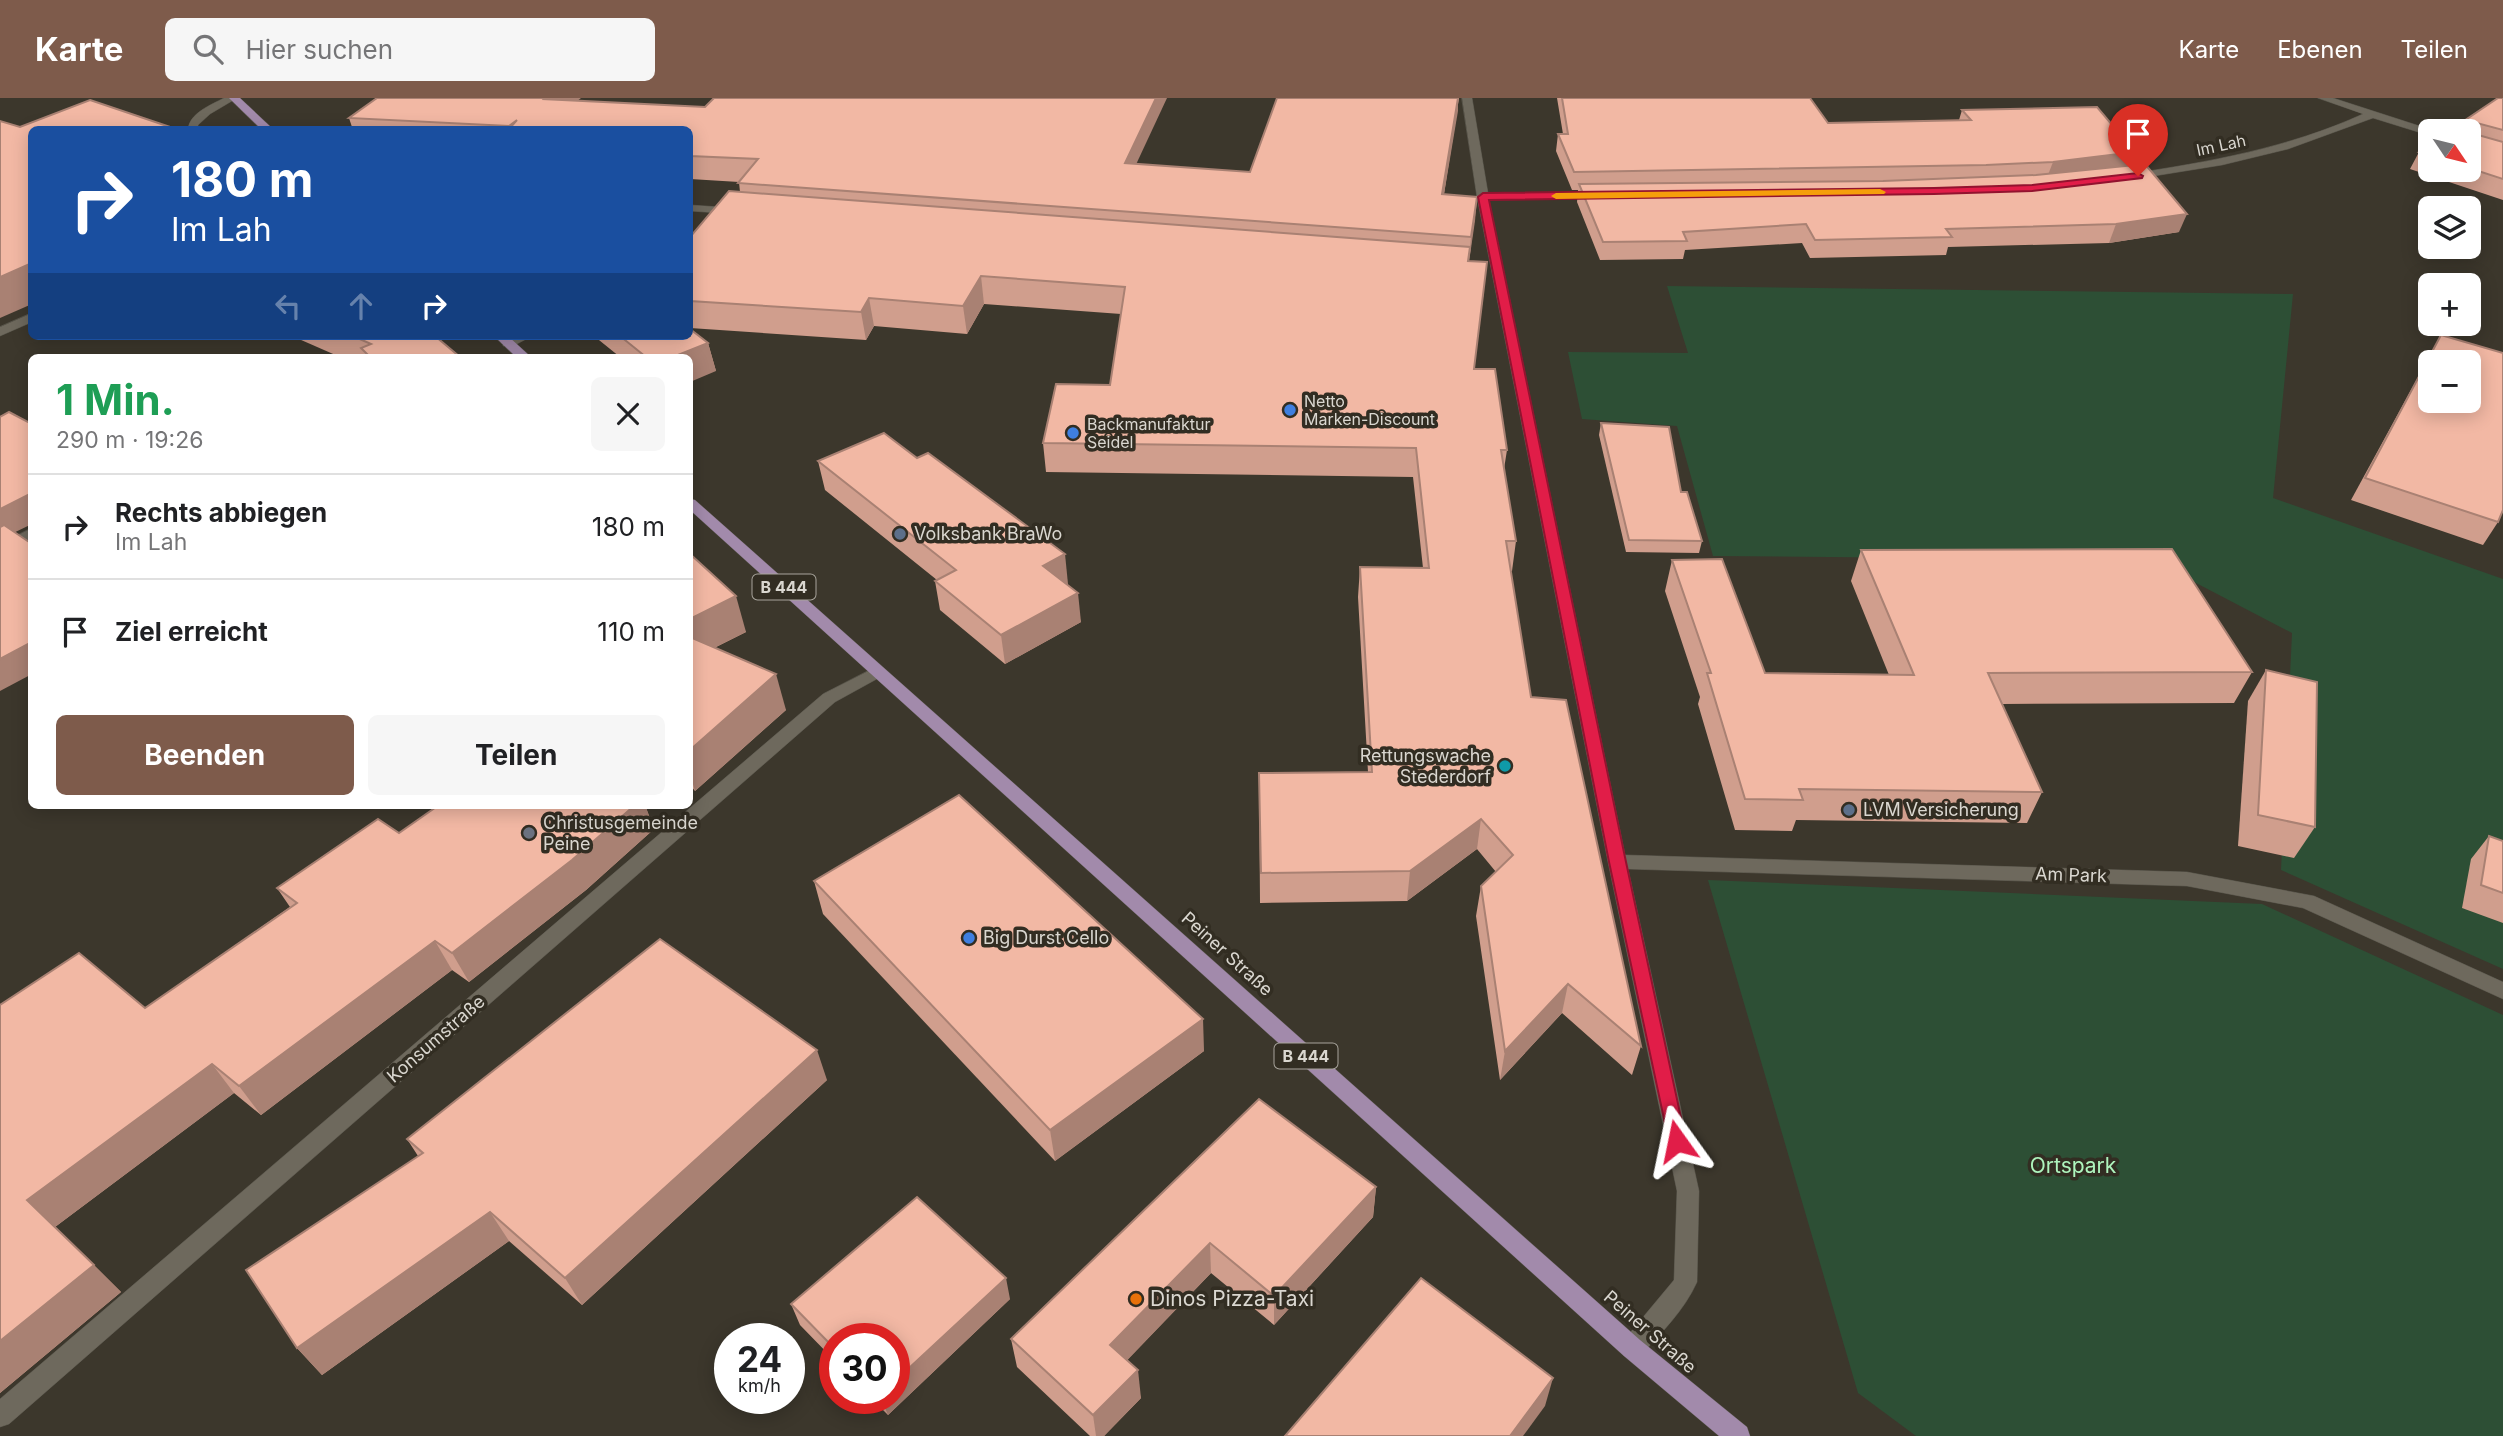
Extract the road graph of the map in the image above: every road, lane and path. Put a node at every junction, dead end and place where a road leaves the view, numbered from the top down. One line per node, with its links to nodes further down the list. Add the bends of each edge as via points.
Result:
1 (233, 98): 5 (street, via 206,112); 6 (main road)
2 (1466, 98): 10 (street)
3 (2323, 98): 4 (street)
4 (2372, 114): 7 (street); 8 (street, Im Lah, via 2280,148)
5 (193, 126)
6 (264, 126)
7 (2418, 129)
8 (2113, 180)
9 (1620, 195): 10 (street)
10 (1483, 197): 21 (street, via 1492,269)
11 (693, 208): 12 (street)
12 (744, 212)
13 (28, 319): 14 (street)
14 (0, 332)
15 (504, 340): 16 (main road)
16 (520, 354)
17 (693, 506): 20 (main road, Peiner Straße / B 444)
18 (28, 535): 19 (street)
19 (0, 550)
20 (878, 671): 23 (main road, Peiner Straße / B 444); 24 (street, Konsumstraße, via 829,698)
21 (1617, 862): 22 (street, Am Park, via 2187,878 2307,901); 23 (street, via 1688,1191 1685,1282)
22 (2503, 991)
23 (1632, 1348): 25 (main road, Peiner Straße / B 444)
24 (0, 1415)
25 (1738, 1436)

